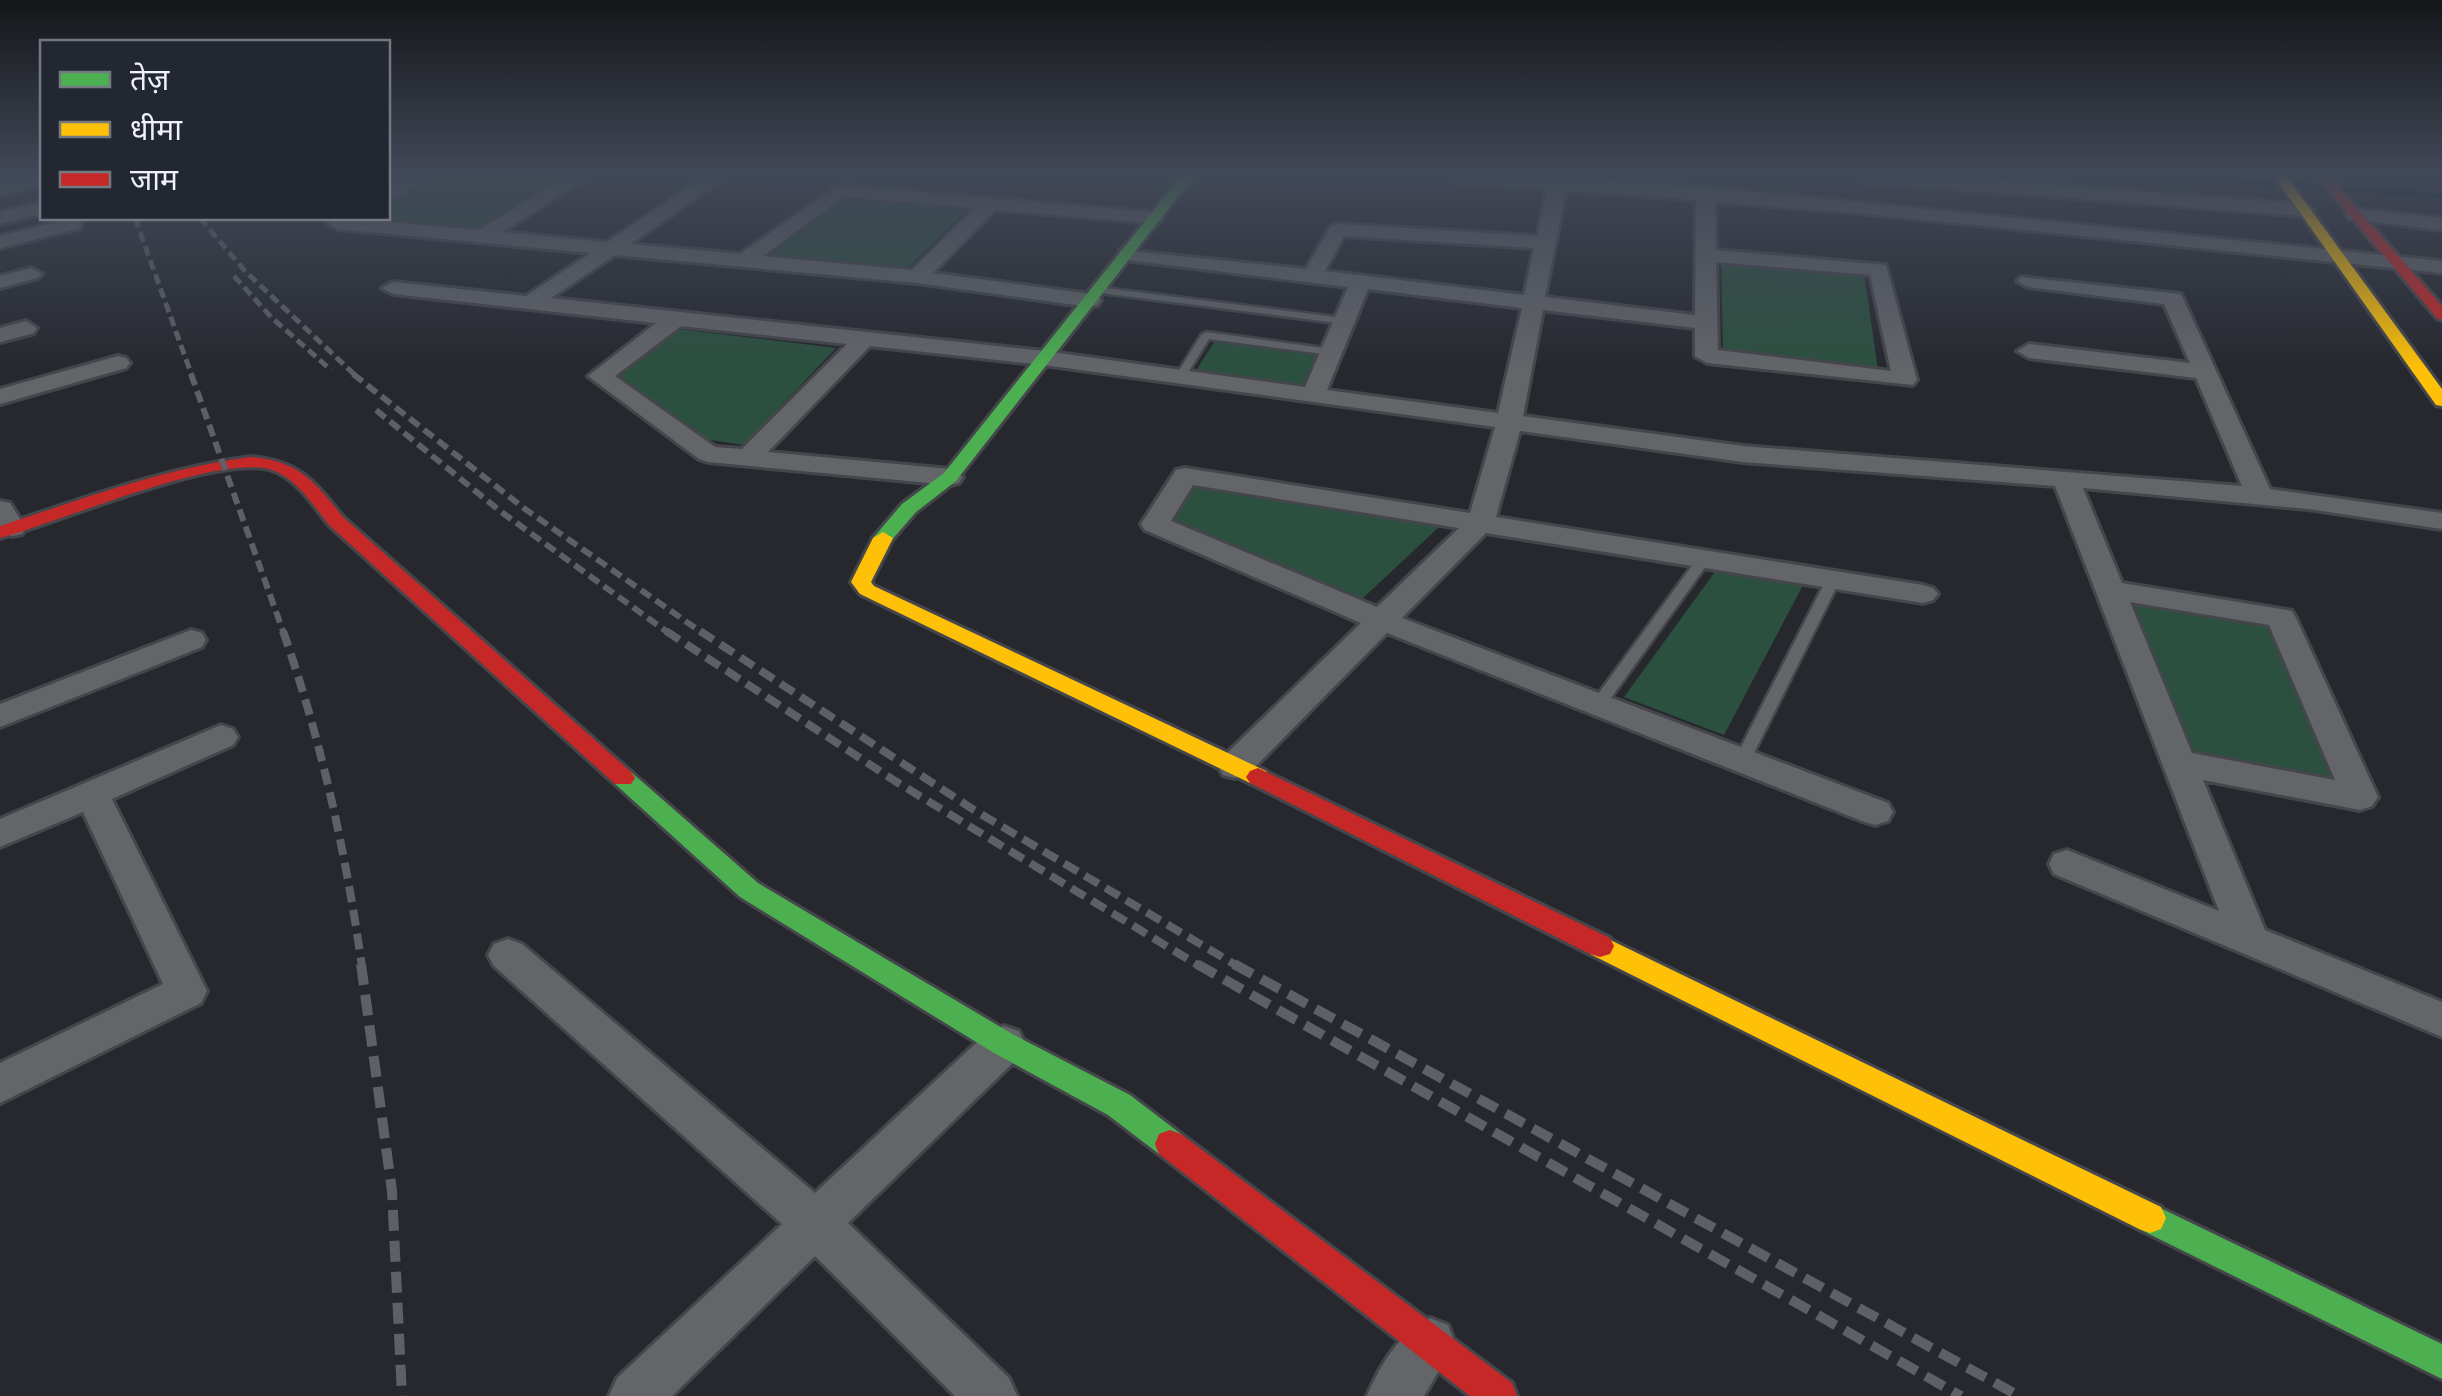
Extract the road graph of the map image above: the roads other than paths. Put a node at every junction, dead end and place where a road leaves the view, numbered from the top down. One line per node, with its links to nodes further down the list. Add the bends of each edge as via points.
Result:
1 (537, 241): 13 (street)
2 (620, 241): 13 (street)
3 (771, 241): 17 (street)
4 (952, 241): 21 (street)
5 (1136, 241): 14 (street)
6 (1332, 241): 22 (street)
7 (1505, 241): 12 (street)
8 (1706, 241): 15 (street)
9 (2172, 241): 16 (street)
10 (2327, 241): 16 (street)
11 (2378, 241): 18 (street)
12 (1548, 244): 29 (street)
13 (610, 248): 17 (street); 28 (street)
14 (1126, 254): 22 (street); 27 (street)
15 (1706, 254): 33 (street); 33 (street, via 1879,268 1905,380 1707,356)
16 (2339, 258): 18 (street); 45 (street)
17 (744, 261): 21 (street)
18 (2396, 262): 19 (street); 30 (street)
19 (2442, 267)
20 (31, 274): 23 (street)
21 (916, 276): 27 (street)
22 (1312, 276): 24 (street)
23 (0, 282)
24 (1361, 282): 29 (street); 32 (street)
25 (2028, 282): 41 (street, via 2173,299)
26 (393, 288): 28 (street)
27 (1094, 295): 32 (lane); 39 (street)
28 (530, 302): 31 (street)
29 (1534, 302): 33 (street); 46 (street)
30 (2442, 316)
31 (676, 318): 36 (street); 47 (street, via 600,376 708,454)
32 (1344, 321): 37 (street)
33 (1706, 323)
34 (26, 328): 35 (street)
35 (0, 335)
36 (864, 339): 39 (street); 47 (street)
37 (1331, 352): 42 (lane, via 1206,335); 43 (street)
38 (2029, 352): 41 (street)
39 (1044, 358): 42 (street); 48 (street)
40 (118, 363): 44 (street)
41 (2205, 372): 50 (street)
42 (1180, 377): 43 (street)
43 (1313, 395): 46 (street)
44 (0, 397)
45 (2442, 401)
46 (1509, 422): 49 (street, via 1742,454); 53 (street)
47 (749, 457): 48 (street)
48 (950, 476): 65 (street, via 912,501 864,568 867,590)
49 (2066, 480): 50 (street); 56 (street)
50 (2260, 496): 51 (street)
51 (2442, 521)
52 (4, 523): 73 (street, via 220,464 246,460 292,470 336,522 749,890)
53 (1480, 523): 54 (street); 58 (street); 58 (street, via 1186,476 1155,524)
54 (1704, 559): 55 (street); 60 (lane)
55 (1833, 580): 57 (street); 63 (lane)
56 (2110, 590): 64 (street); 64 (street, via 2282,618 2360,797)
57 (1923, 594)
58 (1383, 621): 60 (street); 65 (street)
59 (192, 640): 61 (street)
60 (1598, 705): 63 (street)
61 (0, 716)
62 (221, 737): 66 (street)
63 (1742, 761): 67 (street)
64 (2179, 763): 70 (street)
65 (1236, 766): 77 (street)
66 (92, 794): 68 (street); 74 (street, via 187,992)
67 (1874, 812)
68 (0, 834)
69 (2066, 864): 70 (street)
70 (2250, 940): 72 (street)
71 (508, 955): 75 (street)
72 (2442, 1020)
73 (1004, 1044): 75 (street); 76 (street, via 1119,1105)
74 (0, 1084)
75 (817, 1225): 78 (street); 79 (street)
76 (1430, 1343): 80 (street); 81 (street)
77 (2442, 1362)
78 (635, 1396)
79 (991, 1396)
80 (1394, 1396)
81 (1499, 1396)

